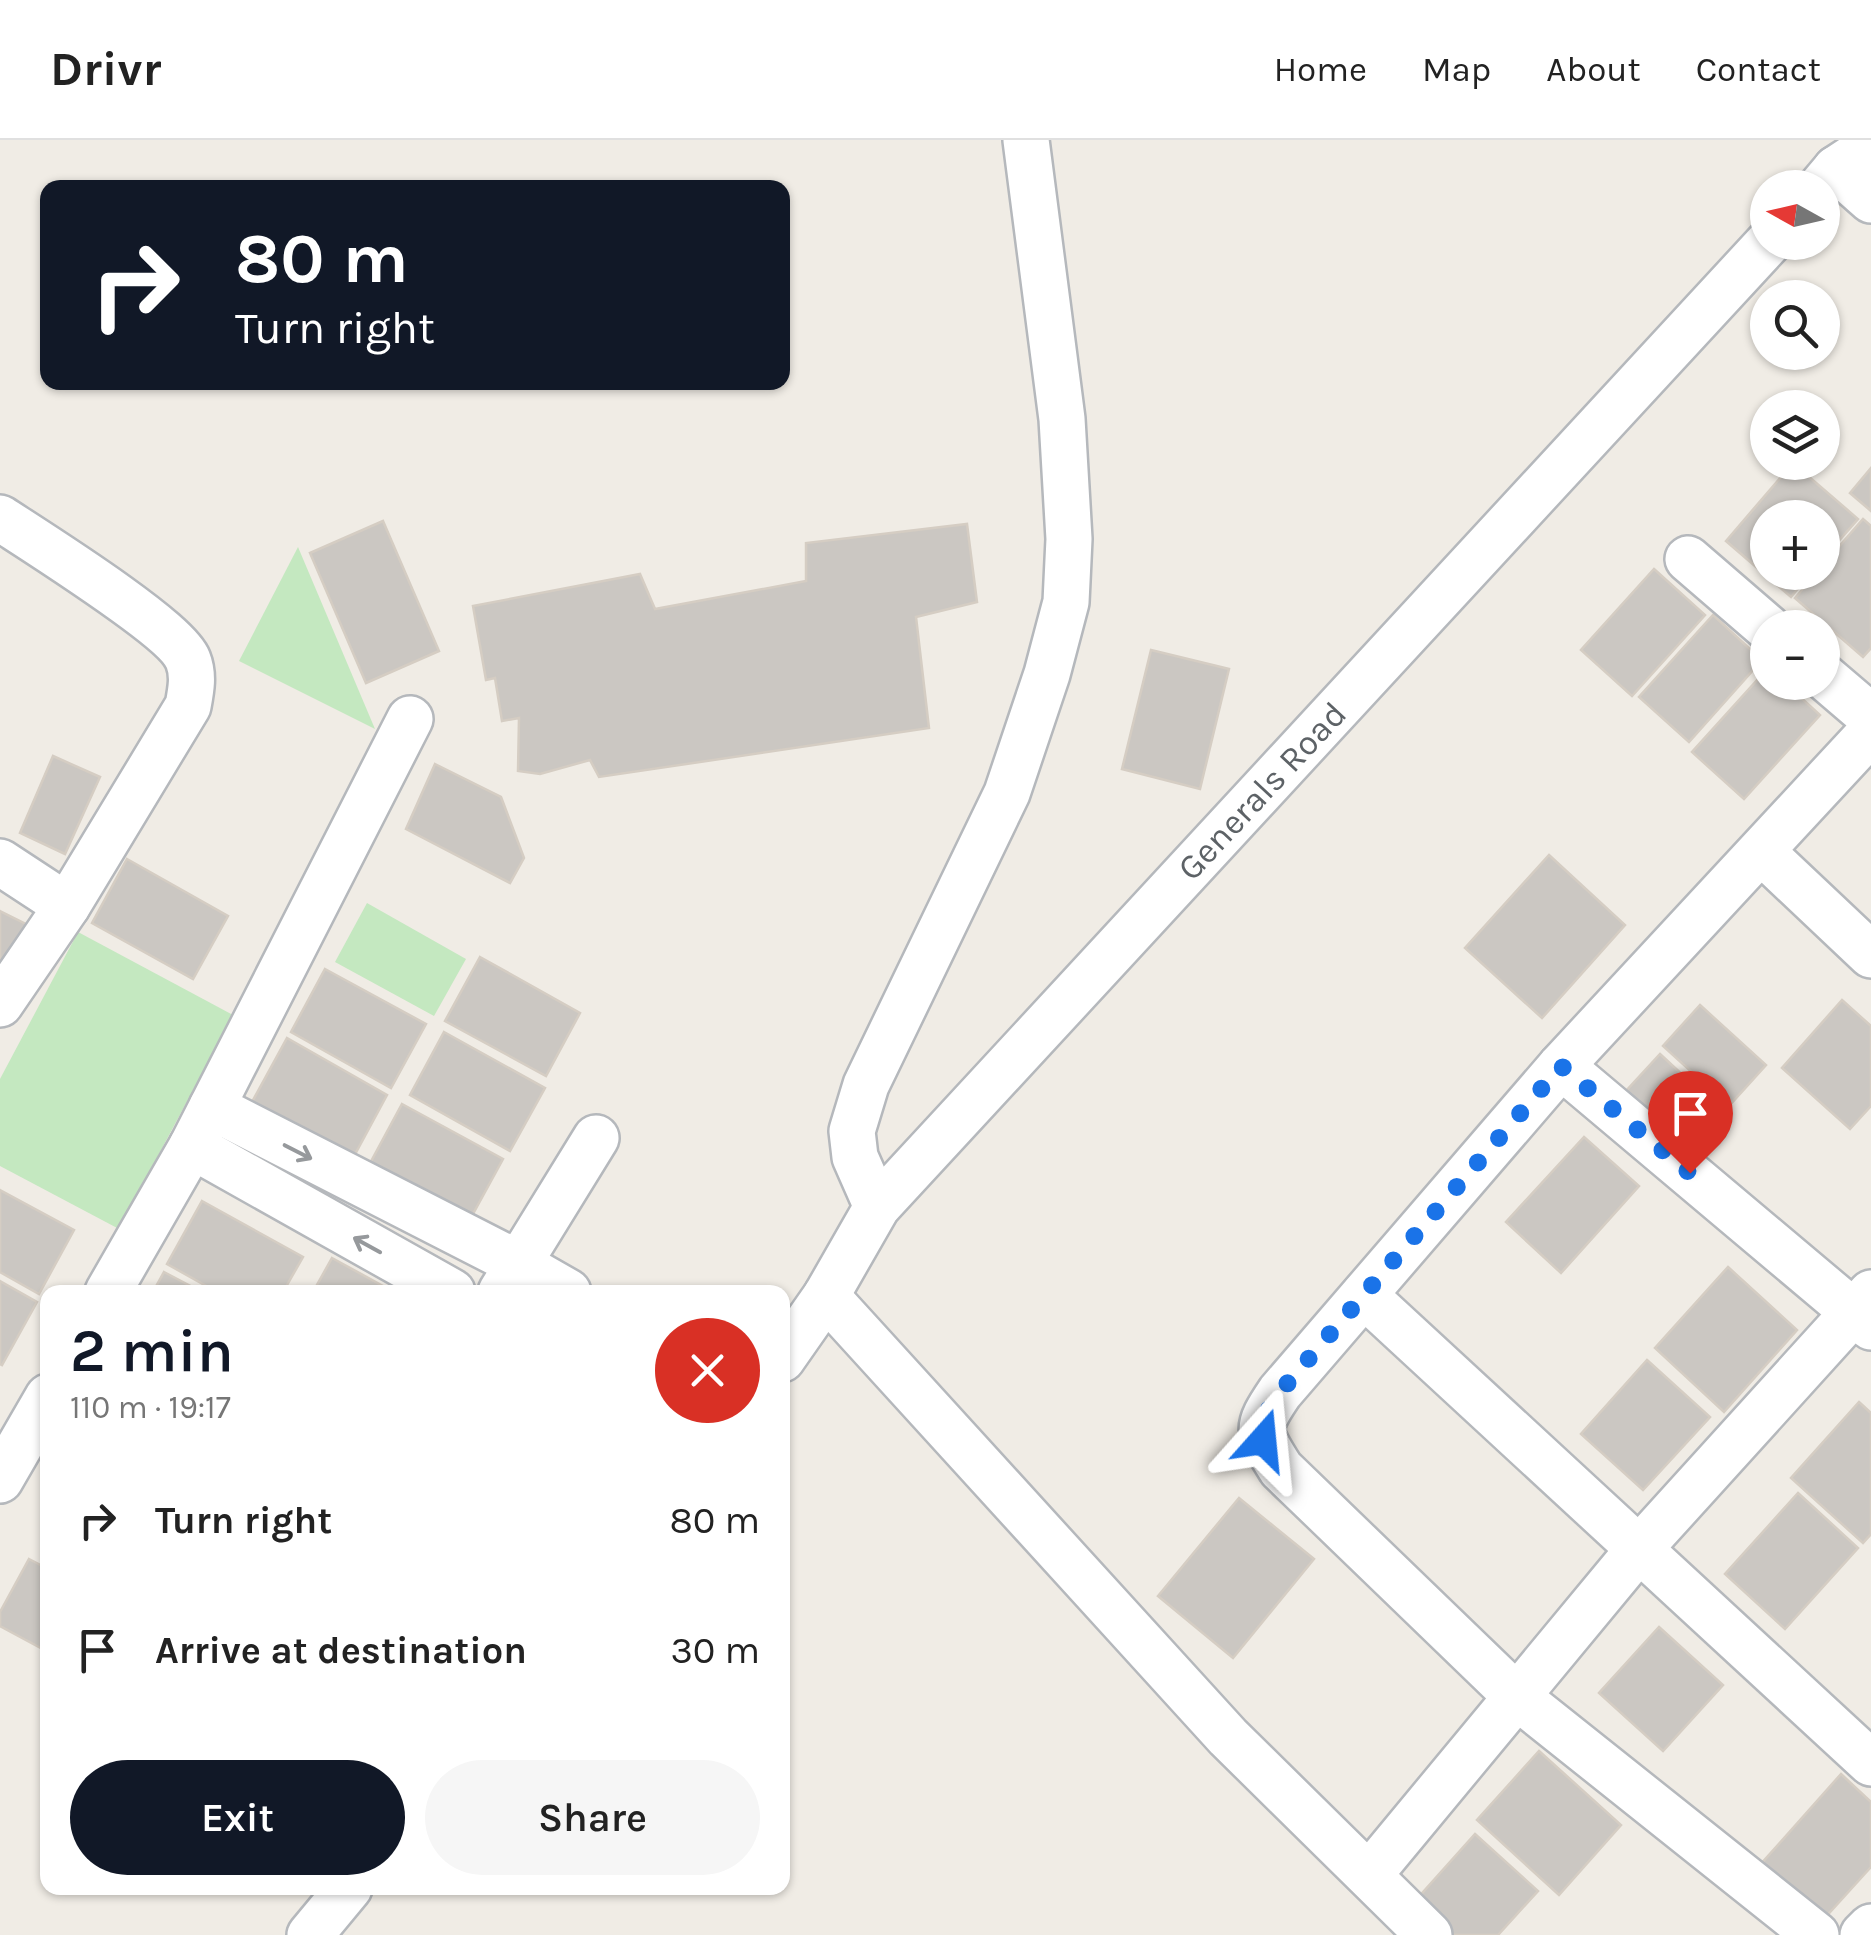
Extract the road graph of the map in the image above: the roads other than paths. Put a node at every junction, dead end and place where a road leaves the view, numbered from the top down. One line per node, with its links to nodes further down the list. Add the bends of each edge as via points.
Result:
1 (1026, 140): 20 (street, via 1062,419 1066,602 1007,794 861,1100 852,1131 855,1157)
2 (1842, 168): 3 (street)
3 (1871, 200)
4 (1752, 260): 20 (street, Generals Road)
5 (0, 518): 14 (street, via 158,626 187,656 192,679 188,706)
6 (1688, 558): 7 (street)
7 (1750, 612)
8 (1840, 690): 9 (street)
9 (1871, 716)
10 (410, 719): 18 (street)
11 (1871, 732): 12 (street)
12 (1762, 852): 15 (street); 17 (street)
13 (0, 862): 14 (street)
14 (66, 906): 16 (street)
15 (1871, 955)
16 (0, 1004)
17 (1561, 1066): 25 (street); 27 (street)
18 (202, 1127): 21 (street, one-way to 21); 22 (street); 23 (street, one-way to 18)
19 (596, 1138): 21 (street)
20 (877, 1207): 26 (street, Generals Road)
21 (510, 1278): 24 (street)
22 (112, 1285)
23 (441, 1285)
24 (539, 1285)
25 (1364, 1295): 31 (street); 32 (street, via 1280,1392 1262,1420 1263,1440 1281,1469)
26 (826, 1296): 28 (street, Generals Road); 34 (street, via 1228,1738)
27 (1865, 1310): 31 (street)
28 (790, 1348)
29 (40, 1411): 30 (street)
30 (0, 1480)
31 (1638, 1549): 32 (street); 33 (street)
32 (1515, 1695): 34 (street); 39 (street)
33 (1871, 1763)
34 (1370, 1875): 38 (street)
35 (343, 1895): 37 (street)
36 (1871, 1926): 40 (street)
37 (310, 1935)
38 (1429, 1935)
39 (1816, 1935)
40 (1863, 1935)

